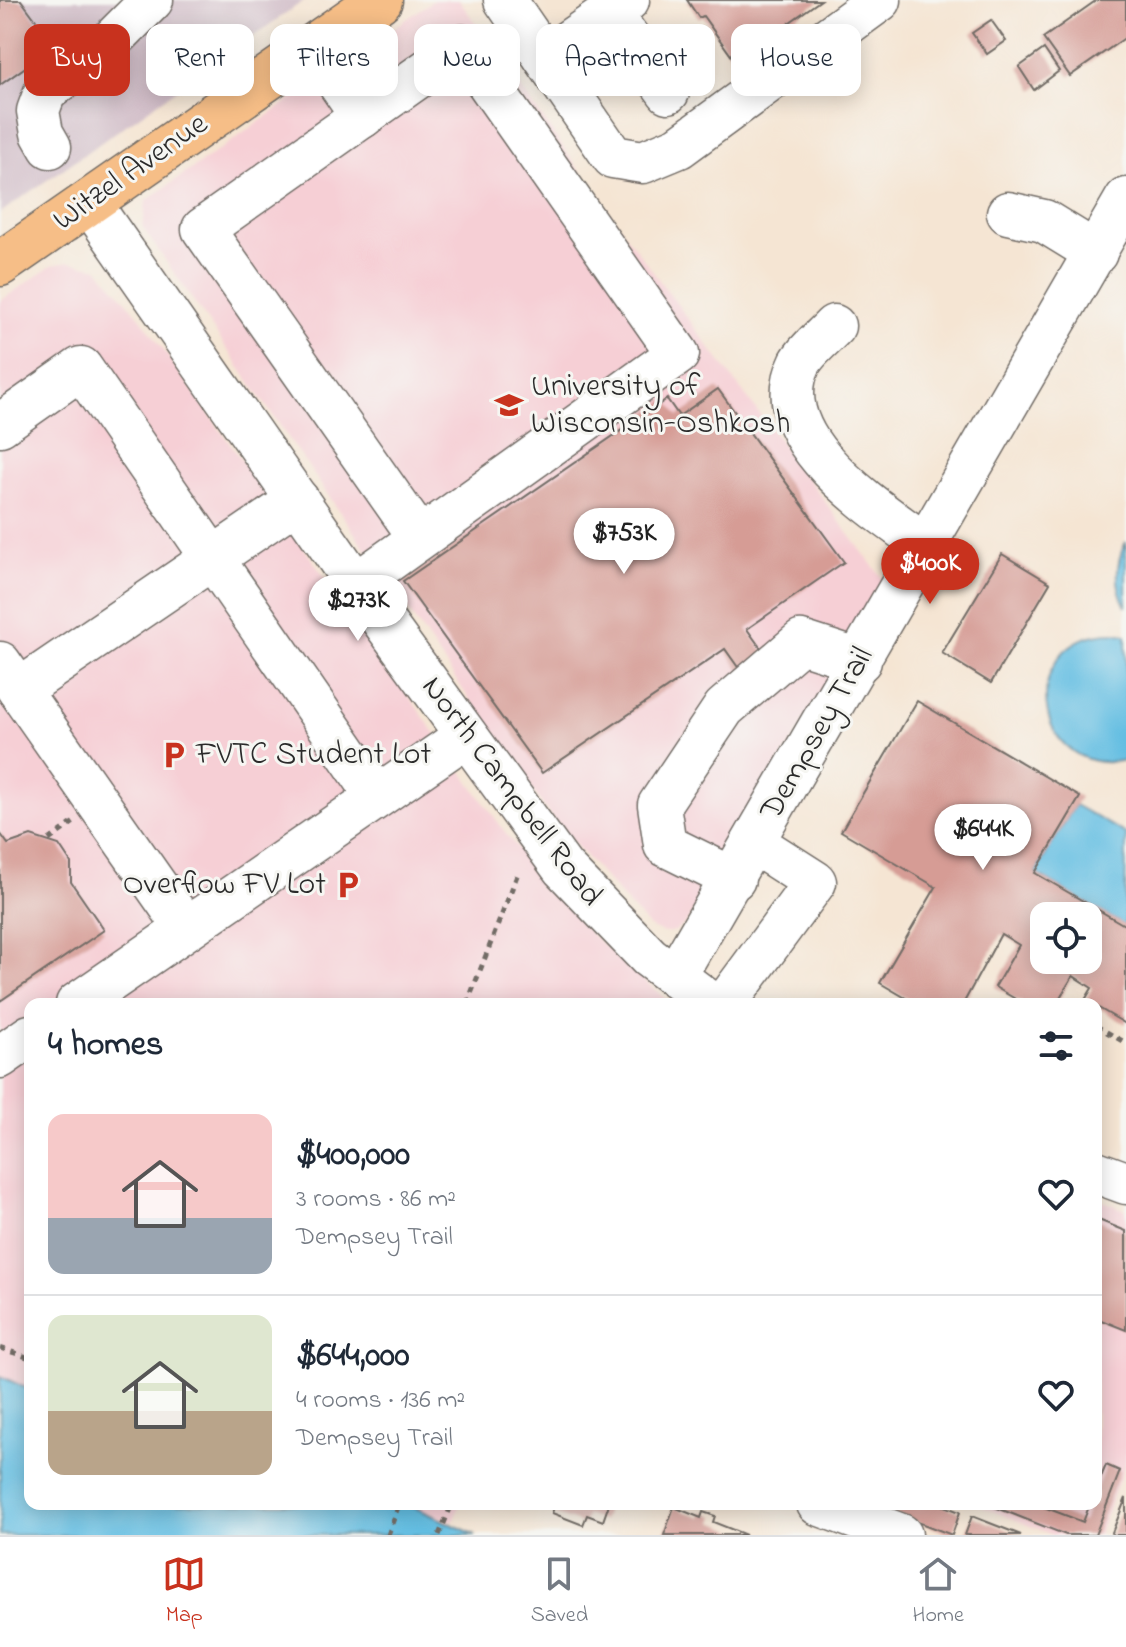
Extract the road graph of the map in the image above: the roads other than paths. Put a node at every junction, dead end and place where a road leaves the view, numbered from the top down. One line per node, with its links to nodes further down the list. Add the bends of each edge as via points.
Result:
1 (152, 0): 14 (street, via 106,46 45,92 38,111)
2 (380, 0): 6 (main road, Witzel Avenue)
3 (505, 0): 9 (street)
4 (880, 0): 12 (street, via 679,147 643,162 613,157)
5 (619, 6): 7 (street); 8 (street)
6 (345, 24)
7 (593, 24)
8 (629, 24)
9 (536, 45)
10 (270, 76): 16 (main road, Witzel Avenue)
11 (348, 96): 13 (street)
12 (571, 96)
13 (362, 117): 23 (street, via 203,229); 23 (street, via 462,46 678,354)
14 (50, 147)
15 (1126, 199): 18 (street, Dempsey Trail)
16 (89, 202): 19 (main road, Witzel Avenue); 22 (street, North Campbell Road)
17 (1008, 213): 18 (street, via 1044,221)
18 (1096, 253): 24 (street, Dempsey Trail)
19 (0, 264)
20 (834, 326): 24 (street, via 801,363 793,399 804,436 850,489)
21 (0, 425): 25 (street, via 81,368)
22 (298, 500): 25 (street); 26 (street, North Campbell Road)
23 (420, 538): 26 (street)
24 (927, 546): 27 (street, Dempsey Trail)
25 (212, 559): 28 (street); 30 (street)
26 (356, 584): 29 (street, North Campbell Road)
27 (860, 661): 31 (street, Dempsey Trail); 32 (street, via 801,642 724,708 659,805 665,845)
28 (10, 677): 33 (street)
29 (466, 736): 30 (street); 34 (street, North Campbell Road, via 580,888)
30 (377, 796): 33 (street)
31 (754, 843): 32 (street, Dempsey Trail); 37 (street, via 815,882)
32 (734, 879): 34 (street, Dempsey Trail)
33 (185, 927): 35 (street)
34 (675, 976): 36 (street, North Campbell Road)
35 (85, 998)
36 (704, 998)
37 (729, 998)
38 (24, 1040): 39 (street)
39 (0, 1057)
40 (1102, 1174): 41 (street)
41 (1126, 1183)
42 (834, 1510): 43 (street)
43 (901, 1535)

